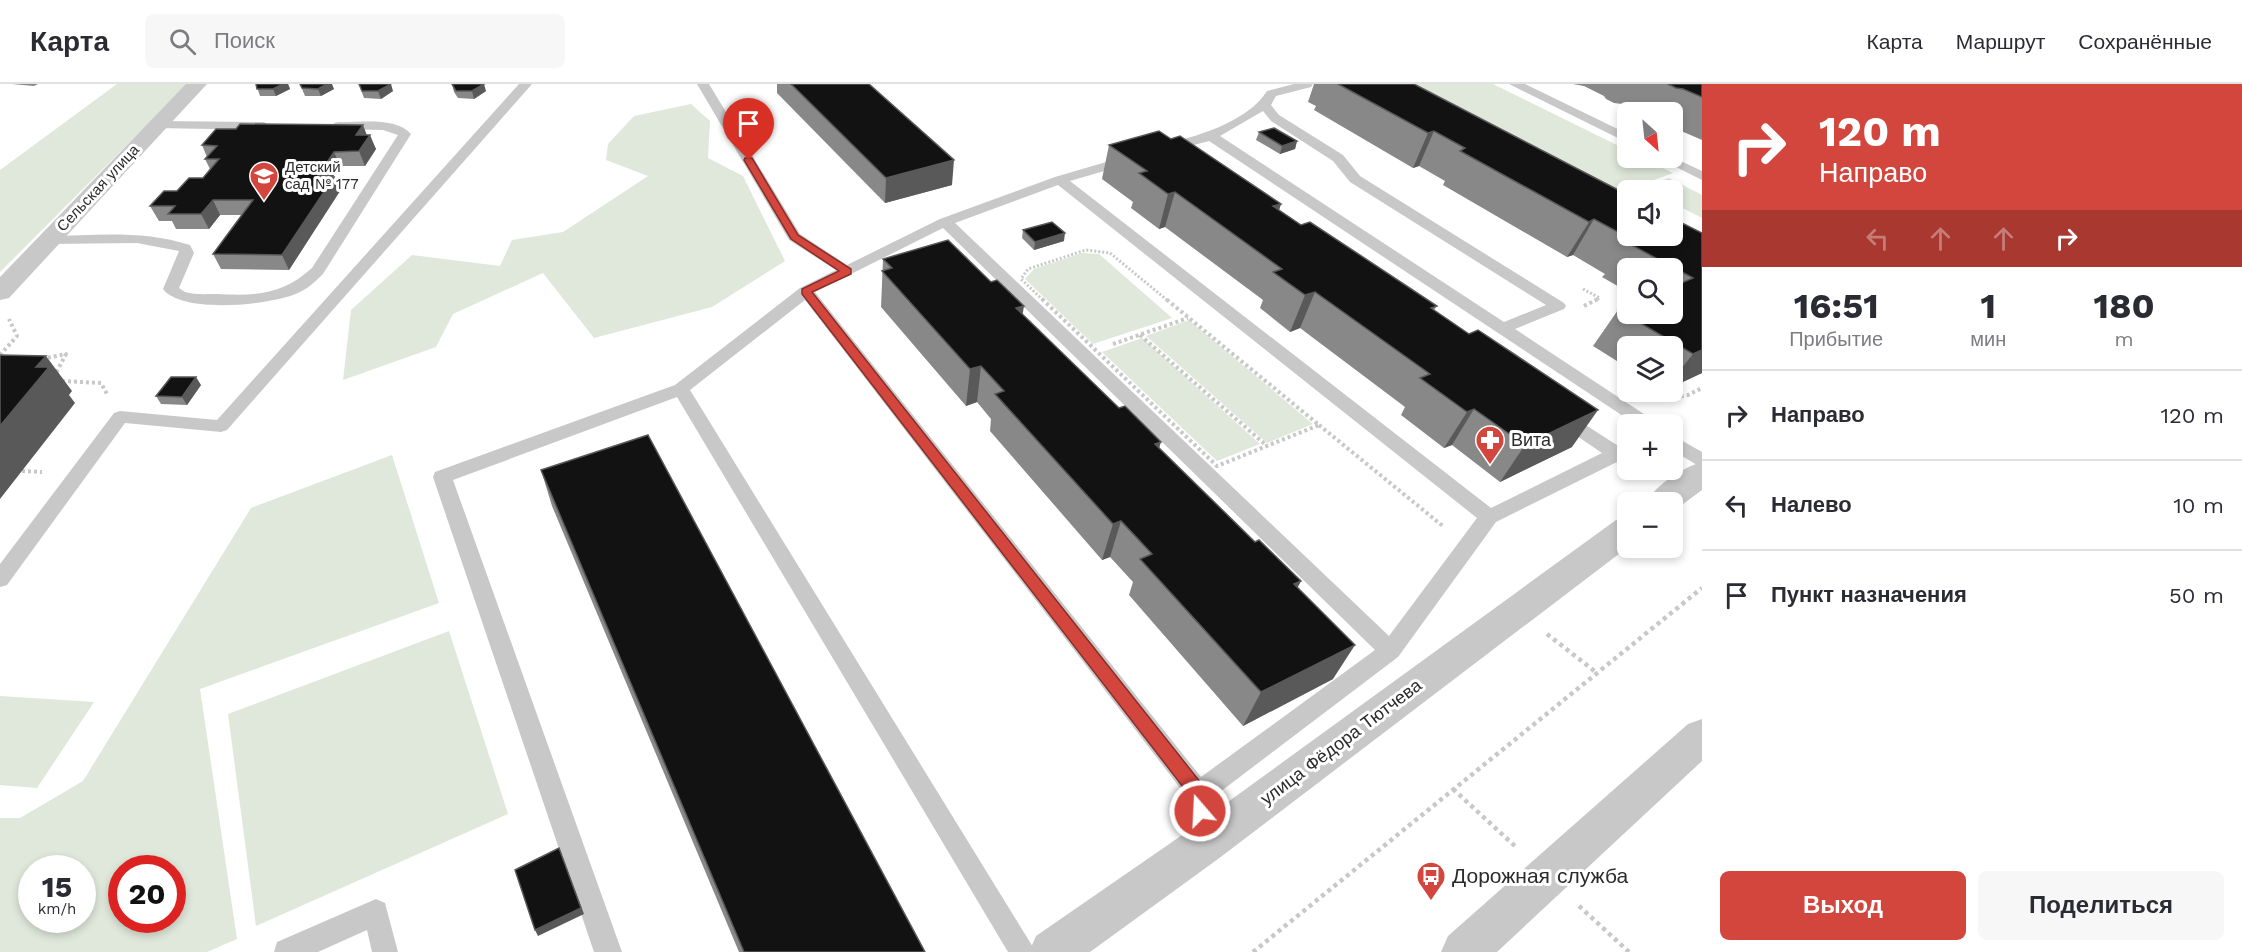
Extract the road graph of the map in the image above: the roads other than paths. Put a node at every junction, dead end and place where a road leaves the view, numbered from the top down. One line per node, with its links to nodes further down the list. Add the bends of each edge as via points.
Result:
1 (197, 84): 7 (street, Сельская улица)
2 (526, 84): 32 (lane, via 221,426 120,417)
3 (703, 84): 19 (lane, via 794,237)
4 (1307, 84): 6 (lane, via 1271,93)
5 (1515, 84): 10 (lane)
6 (1265, 105): 11 (lane); 22 (lane, via 1275,118 1338,158 1355,179 1558,306)
7 (158, 125): 8 (lane); 18 (street, Сельская улица)
8 (275, 126)
9 (321, 126): 18 (lane, via 389,127 405,134 318,272 290,293 276,298 178,295 171,289 187,253 185,248 154,240)
10 (1617, 134)
11 (1211, 136): 12 (lane); 22 (lane)
12 (1168, 148): 13 (lane); 16 (lane)
13 (1187, 162)
14 (1683, 167): 15 (lane)
15 (1702, 176)
16 (1060, 180): 17 (lane); 30 (lane)
17 (945, 222): 19 (lane); 33 (lane)
18 (49, 240): 21 (street, Сельская улица)
19 (847, 271): 20 (lane)
20 (806, 291): 23 (lane); 35 (lane)
21 (0, 292)
22 (1501, 329): 25 (lane)
23 (681, 390): 39 (lane, via 442,477); 40 (lane)
24 (1549, 409): 30 (lane, via 1616,454)
25 (1632, 414)
26 (1683, 448): 27 (lane)
27 (1702, 460)
28 (1702, 473): 29 (street)
29 (1676, 492)
30 (1489, 517): 33 (lane)
31 (1617, 537): 36 (street, улица Фёдора Тютчева)
32 (0, 579)
33 (1390, 651): 35 (lane)
34 (1702, 736): 42 (street)
35 (1199, 793): 36 (lane)
36 (1203, 845): 41 (street, улица Фёдора Тютчева)
37 (287, 952): 38 (lane, via 376,912)
38 (385, 952)
39 (608, 952)
40 (1023, 952)
41 (1052, 952)
42 (1464, 952)

